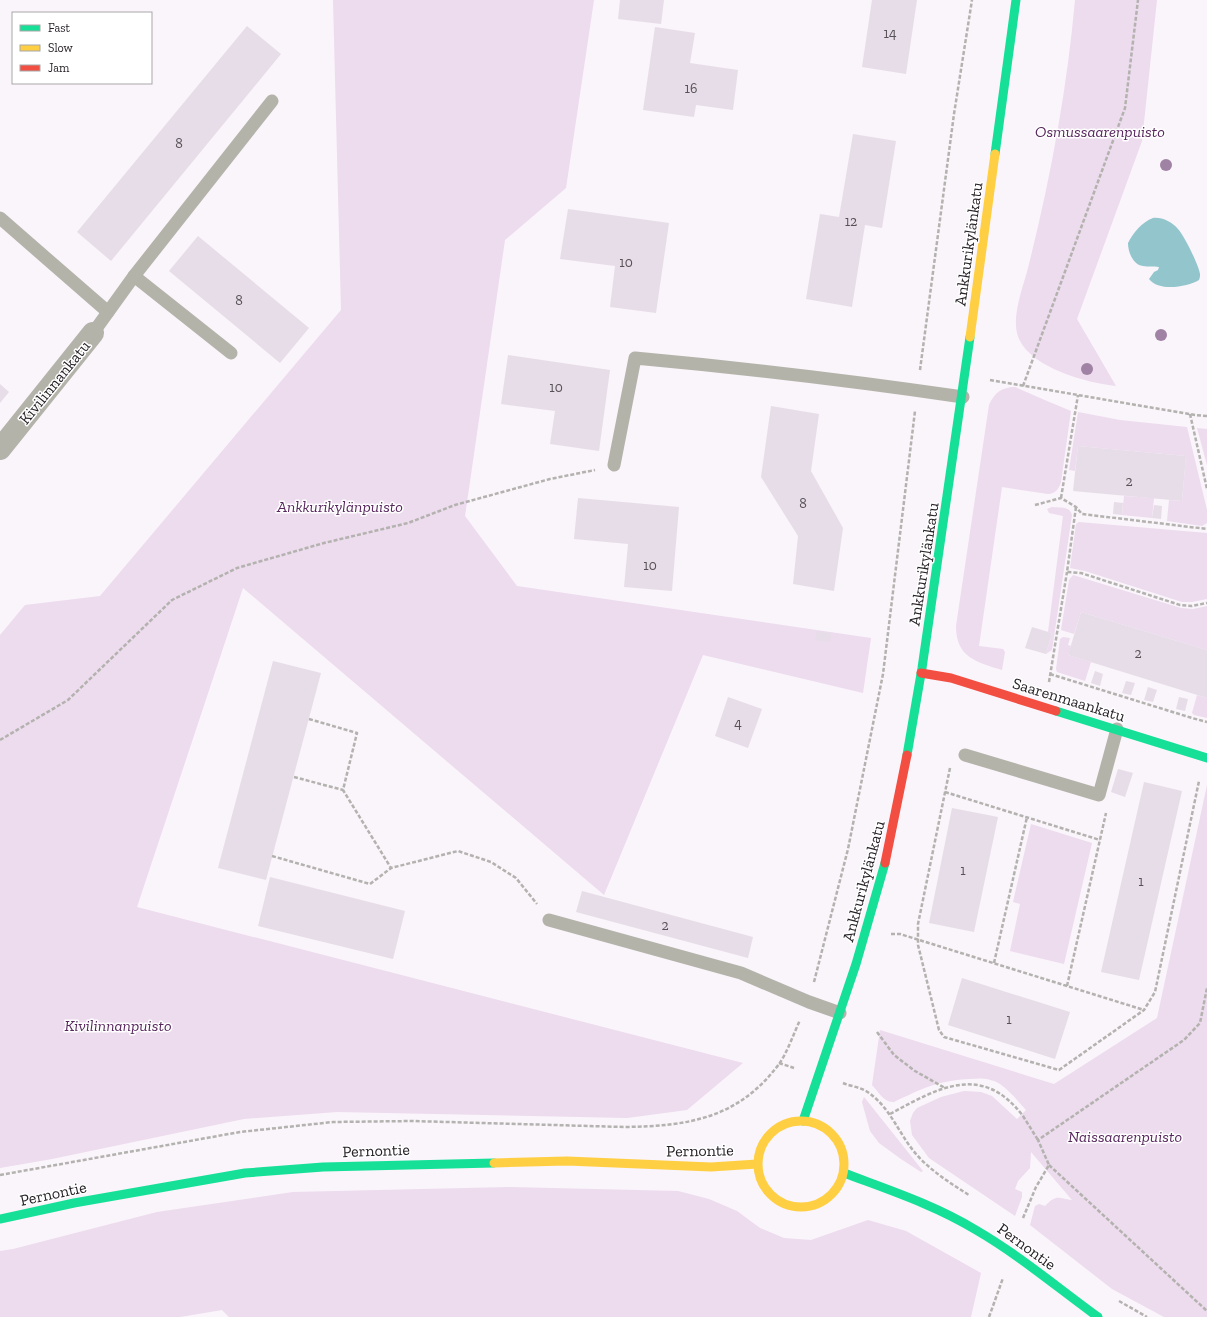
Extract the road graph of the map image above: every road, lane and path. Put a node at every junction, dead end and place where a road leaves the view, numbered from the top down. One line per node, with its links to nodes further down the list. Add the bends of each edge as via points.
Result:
1 (972, 0): 12 (path, via 953,122)
2 (1016, 0): 10 (street, Ankkurikylänkatu)
3 (1138, 0): 11 (path, via 1125,108)
4 (272, 101): 6 (lane)
5 (0, 218): 7 (lane)
6 (134, 276): 7 (lane); 9 (lane)
7 (108, 312): 8 (lane)
8 (93, 333): 17 (street, Kivilinnankatu)
9 (231, 353)
10 (965, 376): 11 (path); 14 (street, Ankkurikylänkatu)
11 (1023, 386): 13 (path)
12 (918, 390): 14 (lane); 18 (lane, via 635,358); 49 (path, via 883,674 848,849)
13 (1078, 395): 15 (path); 20 (path)
14 (963, 397): 26 (street, Ankkurikylänkatu)
15 (1190, 414): 16 (path); 19 (path)
16 (1207, 416)
17 (0, 449)
18 (614, 466): 32 (path, via 550,479 455,505 408,523 324,543 237,568 172,600 68,700)
19 (1207, 489)
20 (1061, 498): 21 (path); 22 (path)
21 (1035, 505)
22 (1076, 507): 23 (path, via 1082,514); 24 (path)
23 (1207, 529)
24 (1066, 572): 25 (path, via 1081,574 1180,605); 27 (path)
25 (1207, 603)
26 (921, 673): 31 (street, Saarenmaankatu, via 951,678); 51 (street, Ankkurikylänkatu, via 902,786 883,869)
27 (1050, 674): 28 (path); 30 (path)
28 (1048, 688)
29 (309, 719): 36 (path, via 357,733)
30 (1207, 722)
31 (1117, 729): 34 (street, Saarenmaankatu); 38 (lane)
32 (0, 740)
33 (965, 755): 37 (path, via 953,753); 38 (lane)
34 (1205, 757): 50 (path, via 1155,992)
35 (294, 777): 36 (path)
36 (343, 790): 42 (path)
37 (945, 792): 39 (path); 45 (path, via 918,924)
38 (1099, 795): 40 (path, via 1106,810)
39 (1027, 817): 40 (path); 46 (path)
40 (1100, 840): 47 (path)
41 (272, 856): 42 (path, via 370,884)
42 (391, 868): 43 (path, via 458,851 491,862 516,878)
43 (549, 920): 49 (lane, via 741,973)
44 (891, 934): 45 (path)
45 (918, 940): 46 (path); 50 (path, via 939,1030 944,1038 1059,1070)
46 (994, 963): 47 (path)
47 (1067, 986): 50 (path)
48 (1207, 988): 57 (path, via 1200,1023 1184,1040)
49 (809, 1002): 51 (lane); 61 (path, via 779,1063 762,1083 734,1106 711,1116 683,1123 624,1126 412,1121 333,1122 240,1132)
50 (1144, 1010)
51 (840, 1013): 56 (street, Ankkurikylänkatu)
52 (877, 1032): 53 (path, via 894,1055)
53 (944, 1088): 55 (path); 57 (path, via 970,1084 991,1089 1011,1103)
54 (864, 1090): 55 (path)
55 (890, 1114): 62 (path, via 915,1152 931,1170)
56 (803, 1121): 58 (street, via 781,1125 771,1132 763,1143); 60 (street, via 824,1127 834,1136 841,1147)
57 (1038, 1140): 59 (path)
58 (757, 1164): 60 (street, via 762,1185 771,1196 794,1208 820,1204 831,1196); 64 (street, Pernontie, via 703,1167 567,1161 323,1167 244,1173 74,1203)
59 (1049, 1165): 63 (path); 67 (path)
60 (844, 1173): 69 (street, Pernontie, via 924,1203 975,1228)
61 (0, 1174)
62 (970, 1196)
63 (1023, 1218)
64 (0, 1219)
65 (1004, 1276): 68 (path)
66 (1116, 1298): 70 (path)
67 (1207, 1311)
68 (989, 1317)
69 (1098, 1317)
70 (1147, 1317)

